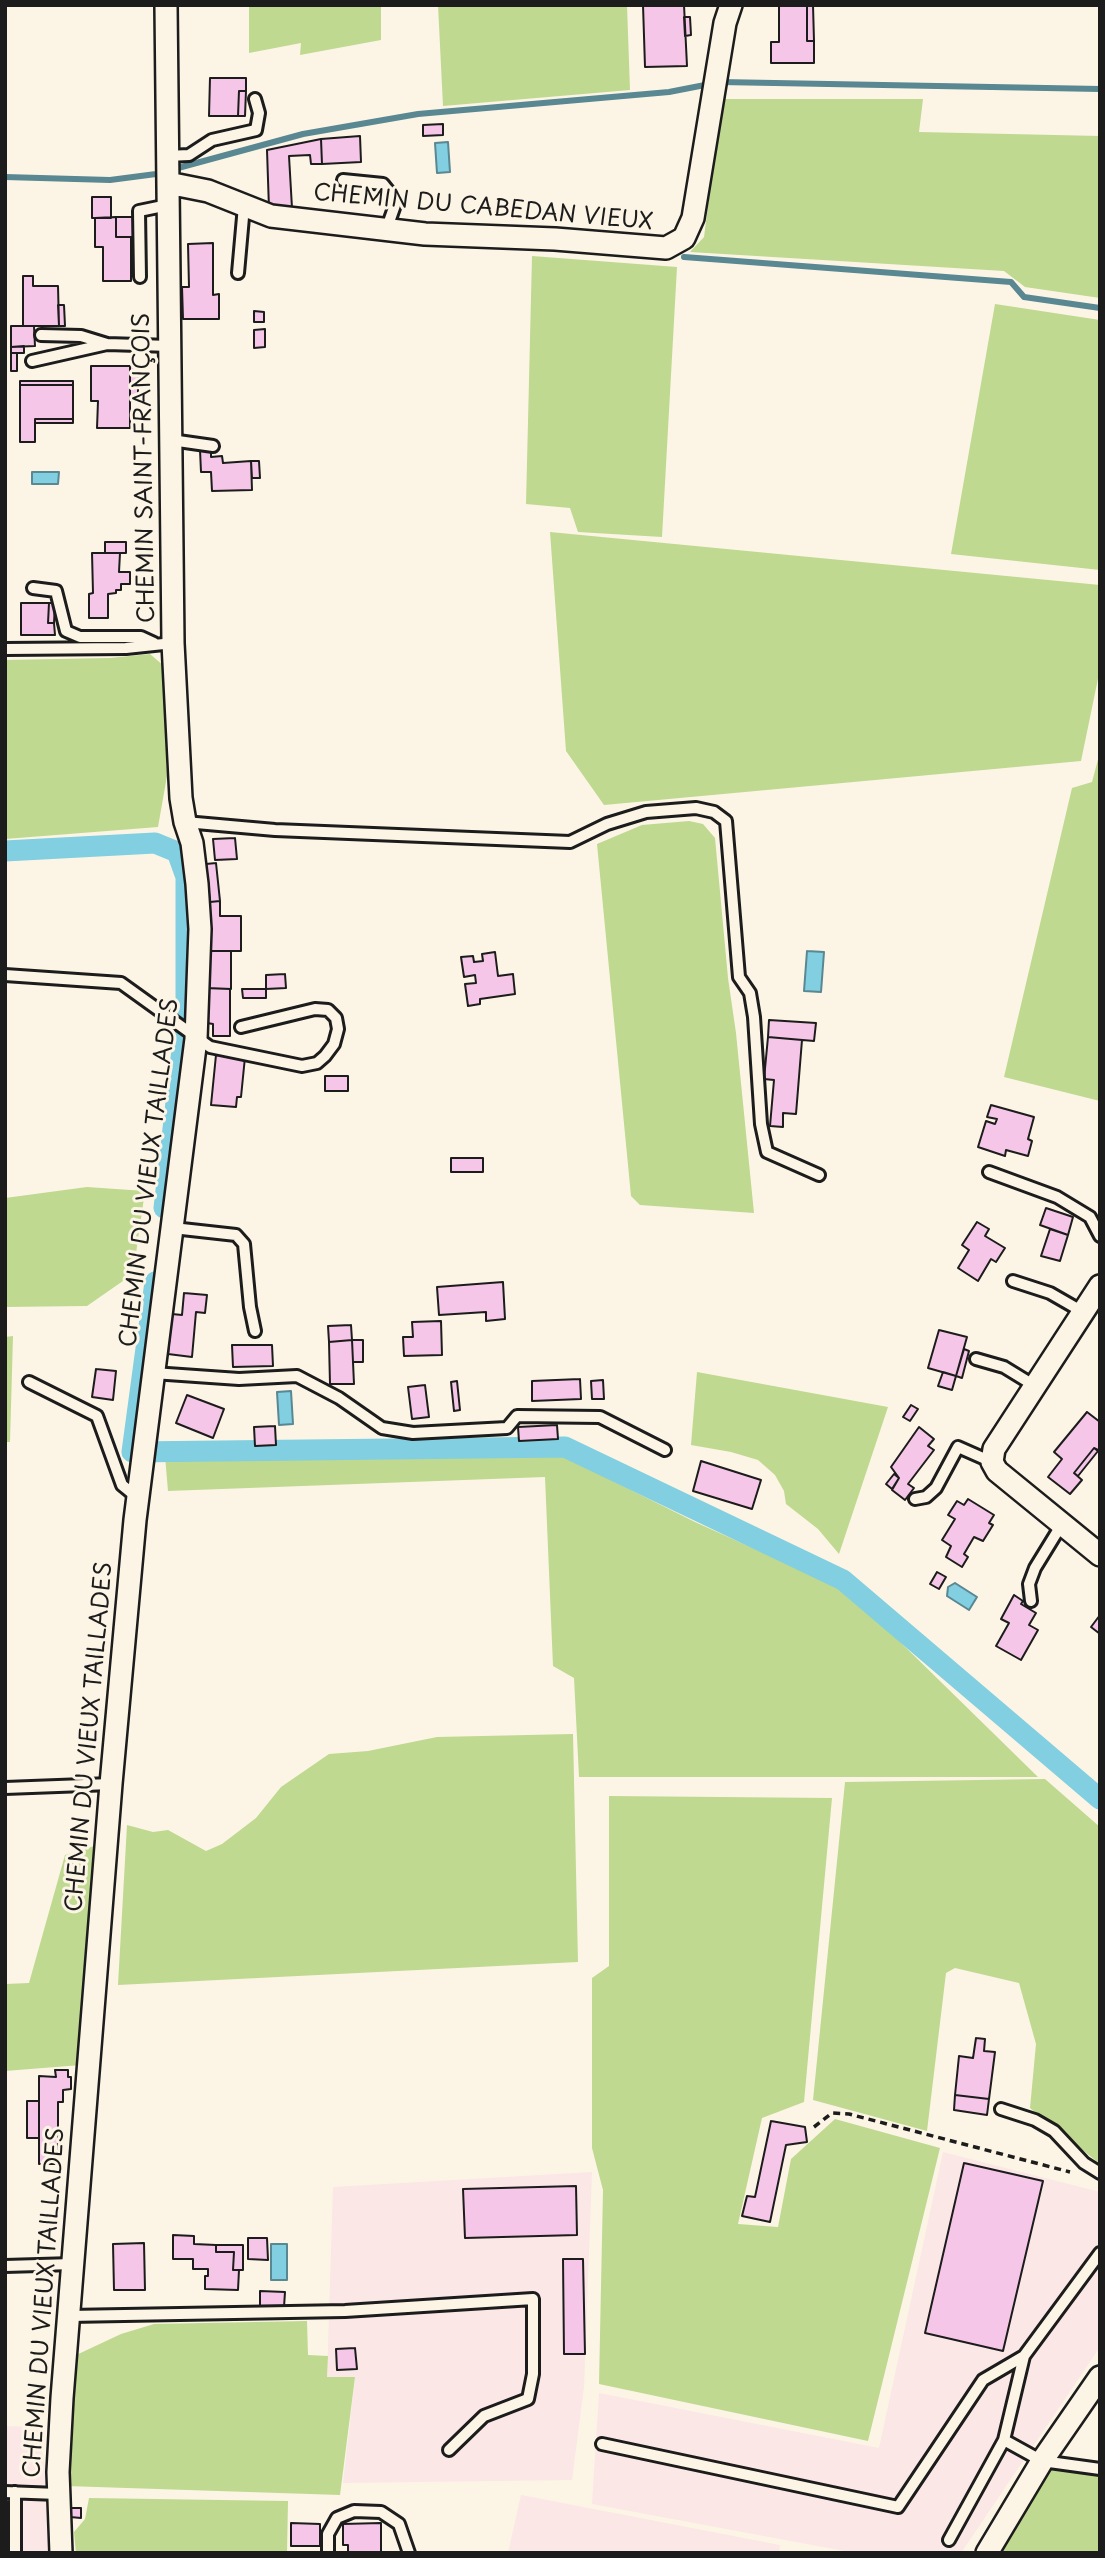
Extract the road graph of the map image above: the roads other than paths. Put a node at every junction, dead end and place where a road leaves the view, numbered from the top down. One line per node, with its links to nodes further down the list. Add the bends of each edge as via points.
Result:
1 (166, 5): 4 (street, CHEMIN SAINT-FRANÇOIS)
2 (731, 5): 8 (street, CHEMIN DU CABEDAN VIEUX, via 693,218 684,238 666,248)
3 (255, 99): 4 (lane, via 259,113 256,130 212,140)
4 (168, 170): 6 (street, CHEMIN SAINT-FRANÇOIS); 7 (street, CHEMIN DU CABEDAN VIEUX)
5 (343, 180): 8 (lane, via 383,184 391,194 395,205)
6 (168, 205): 10 (lane, via 139,211); 13 (street, CHEMIN SAINT-FRANÇOIS)
7 (244, 206): 8 (street, CHEMIN DU CABEDAN VIEUX, via 271,216); 9 (lane)
8 (381, 229)
9 (238, 273)
10 (140, 277)
11 (41, 335): 12 (lane, via 81,336)
12 (107, 344): 13 (lane); 14 (lane)
13 (170, 346): 15 (street, CHEMIN SAINT-FRANÇOIS)
14 (32, 361)
15 (171, 440): 16 (lane); 18 (street, CHEMIN SAINT-FRANÇOIS)
16 (213, 446)
17 (33, 588): 18 (lane, via 56,591 66,631 80,637 141,637)
18 (165, 644): 19 (lane); 20 (street, CHEMIN SAINT-FRANÇOIS)
19 (5, 649)
20 (185, 822): 21 (street, CHEMIN SAINT-FRANÇOIS, via 192,843); 26 (lane, via 570,842 646,812 714,811 726,821 739,977 750,993 754,1017 767,1152)
21 (200, 929): 24 (street, CHEMIN DU VIEUX TAILLADES)
22 (5, 975): 24 (lane, via 121,983)
23 (241, 1027): 24 (lane, via 315,1009 328,1010 338,1029 325,1056 302,1066 210,1047)
24 (196, 1039): 27 (street, CHEMIN DU VIEUX TAILLADES)
25 (989, 1172): 28 (lane, via 1057,1197 1090,1217)
26 (819, 1175)
27 (173, 1227): 32 (lane, via 236,1235 244,1244); 34 (street, CHEMIN DU VIEUX TAILLADES)
28 (1100, 1236)
29 (1013, 1281): 31 (lane, via 1050,1293)
30 (1100, 1286): 31 (street)
31 (1083, 1312): 36 (street)
32 (255, 1331)
33 (976, 1359): 36 (lane, via 1004,1367)
34 (153, 1373): 37 (lane, via 297,1376 382,1428 413,1433 507,1428 517,1416 600,1417); 39 (street, CHEMIN DU VIEUX TAILLADES)
35 (29, 1382): 39 (lane, via 97,1416 121,1485)
36 (1035, 1386): 38 (street, via 994,1449)
37 (665, 1450)
38 (992, 1462): 40 (lane, via 958,1447 936,1488); 41 (street)
39 (138, 1498): 44 (street, CHEMIN DU VIEUX TAILLADES)
40 (915, 1499)
41 (1062, 1524): 42 (street); 43 (lane, via 1035,1567 1029,1584)
42 (1100, 1555)
43 (1031, 1601)
44 (111, 1784): 45 (lane); 49 (street, CHEMIN DU VIEUX TAILLADES)
45 (5, 1788)
46 (1001, 2109): 47 (lane, via 1054,2131)
47 (1100, 2173)
48 (1100, 2253): 52 (lane)
49 (73, 2264): 50 (lane); 51 (street, CHEMIN DU VIEUX TAILLADES)
50 (5, 2266)
51 (69, 2316): 56 (lane, via 345,2311 533,2299 533,2374 528,2399 484,2416); 60 (street, CHEMIN DU VIEUX TAILLADES)
52 (1024, 2356): 54 (lane); 55 (lane, via 983,2380 898,2507)
53 (1100, 2377): 57 (street)
54 (1004, 2440): 57 (lane); 61 (lane)
55 (602, 2444)
56 (449, 2450)
57 (1042, 2461): 58 (lane); 66 (street)
58 (1100, 2469)
59 (10, 2492): 60 (lane); 62 (lane)
60 (58, 2494): 63 (street, CHEMIN DU VIEUX TAILLADES)
61 (949, 2540)
62 (15, 2553)
63 (61, 2553)
64 (328, 2553): 65 (lane, via 328,2534 337,2518 354,2511 381,2512 399,2524)
65 (409, 2553)
66 (987, 2553)

